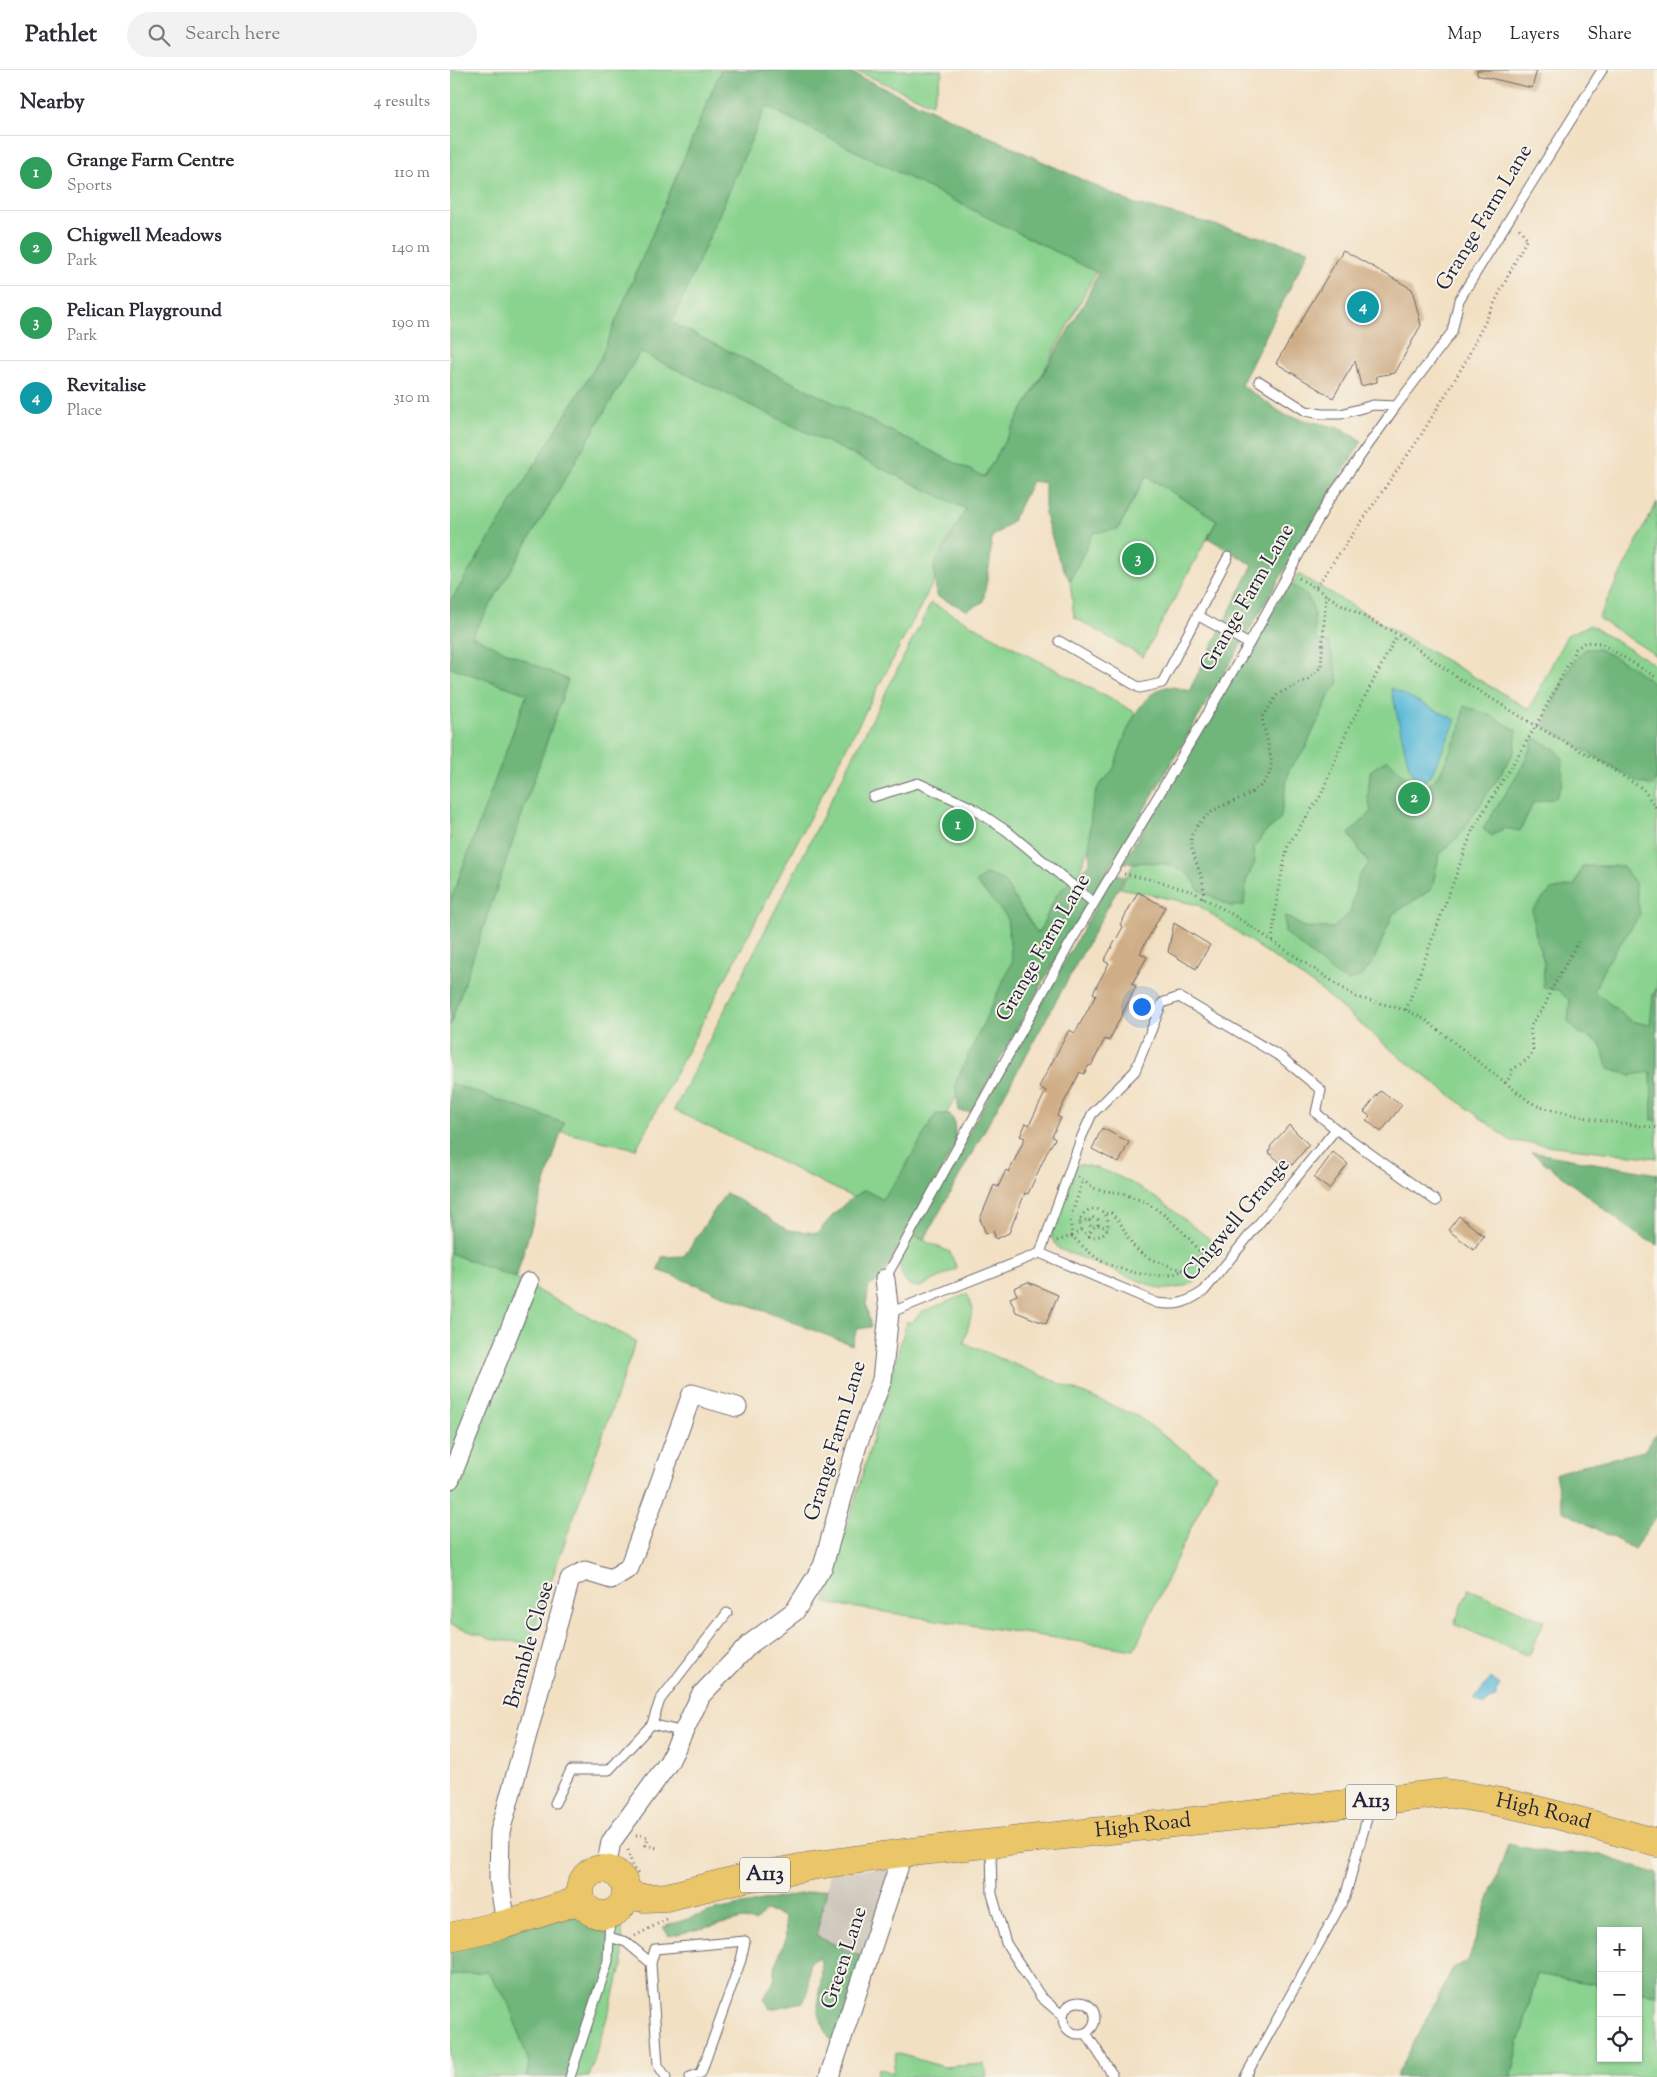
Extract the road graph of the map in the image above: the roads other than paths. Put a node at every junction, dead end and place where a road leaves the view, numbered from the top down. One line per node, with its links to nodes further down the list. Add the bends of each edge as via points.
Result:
1 (1602, 70): 3 (lane, Grange Farm Lane, via 1459,300 1452,332)
2 (1260, 381): 3 (lane, via 1306,411 1322,414 1341,414 1373,405)
3 (1396, 406): 7 (lane, Grange Farm Lane, via 1329,500)
4 (1228, 557): 5 (lane)
5 (1197, 616): 6 (lane, via 1162,682 1140,688); 7 (lane)
6 (1059, 641)
7 (1249, 644): 9 (lane, Grange Farm Lane)
8 (873, 797): 9 (lane, via 918,783 971,807 1007,831)
9 (1094, 903): 13 (lane, Grange Farm Lane)
10 (1336, 1128): 11 (lane); 12 (lane, Chigwell Grange, via 1204,1291 1191,1300 1175,1305 1157,1303); 12 (lane, via 1316,1113 1321,1090 1281,1057 1179,996 1162,1003 1135,1070 1092,1114)
11 (1436, 1200)
12 (1040, 1253): 15 (lane)
13 (885, 1279): 15 (street, Grange Farm Lane)
14 (529, 1282): 17 (street)
15 (889, 1313): 20 (street, Grange Farm Lane, via 882,1380 856,1445 823,1566 795,1611 750,1644 701,1695)
16 (737, 1407): 29 (street, Bramble Close, via 692,1394 628,1568 611,1579 585,1571 570,1579 500,1832 499,1879)
17 (450, 1479)
18 (727, 1613): 19 (lane, via 660,1700)
19 (652, 1724): 20 (lane); 22 (lane, via 609,1770 571,1770)
20 (683, 1732): 26 (street, Grange Farm Lane, via 669,1762 611,1842)
21 (1372, 1802): 23 (main road, High Road / A113); 24 (main road, High Road / A113, via 1446,1793 1480,1797); 39 (lane, via 1345,1896)
22 (555, 1803)
23 (990, 1843): 25 (main road, High Road / A113); 32 (lane, via 992,1894 1006,1943 1041,1997)
24 (1657, 1843)
25 (903, 1853): 28 (main road, High Road / A113, via 736,1880 667,1897 644,1898); 37 (street, Green Lane)
26 (606, 1868): 27 (main road, via 594,1869 584,1876 580,1886); 28 (main road, via 617,1872 626,1885)
27 (581, 1900): 28 (main road, High Road / A113, via 591,1912 604,1916); 29 (main road)
28 (622, 1906): 31 (lane, via 626,1942); 34 (lane, via 608,1961)
29 (506, 1924): 30 (main road)
30 (450, 1937)
31 (651, 1963): 35 (lane, via 658,2066); 36 (lane, via 655,1950 745,1941 701,2073)
32 (1063, 2016): 33 (lane, via 1070,2032); 33 (lane, via 1074,2003 1090,2007 1095,2023)
33 (1086, 2033): 38 (lane)
34 (570, 2077)
35 (666, 2077)
36 (690, 2077)
37 (830, 2077)
38 (1112, 2077)
39 (1245, 2077)

